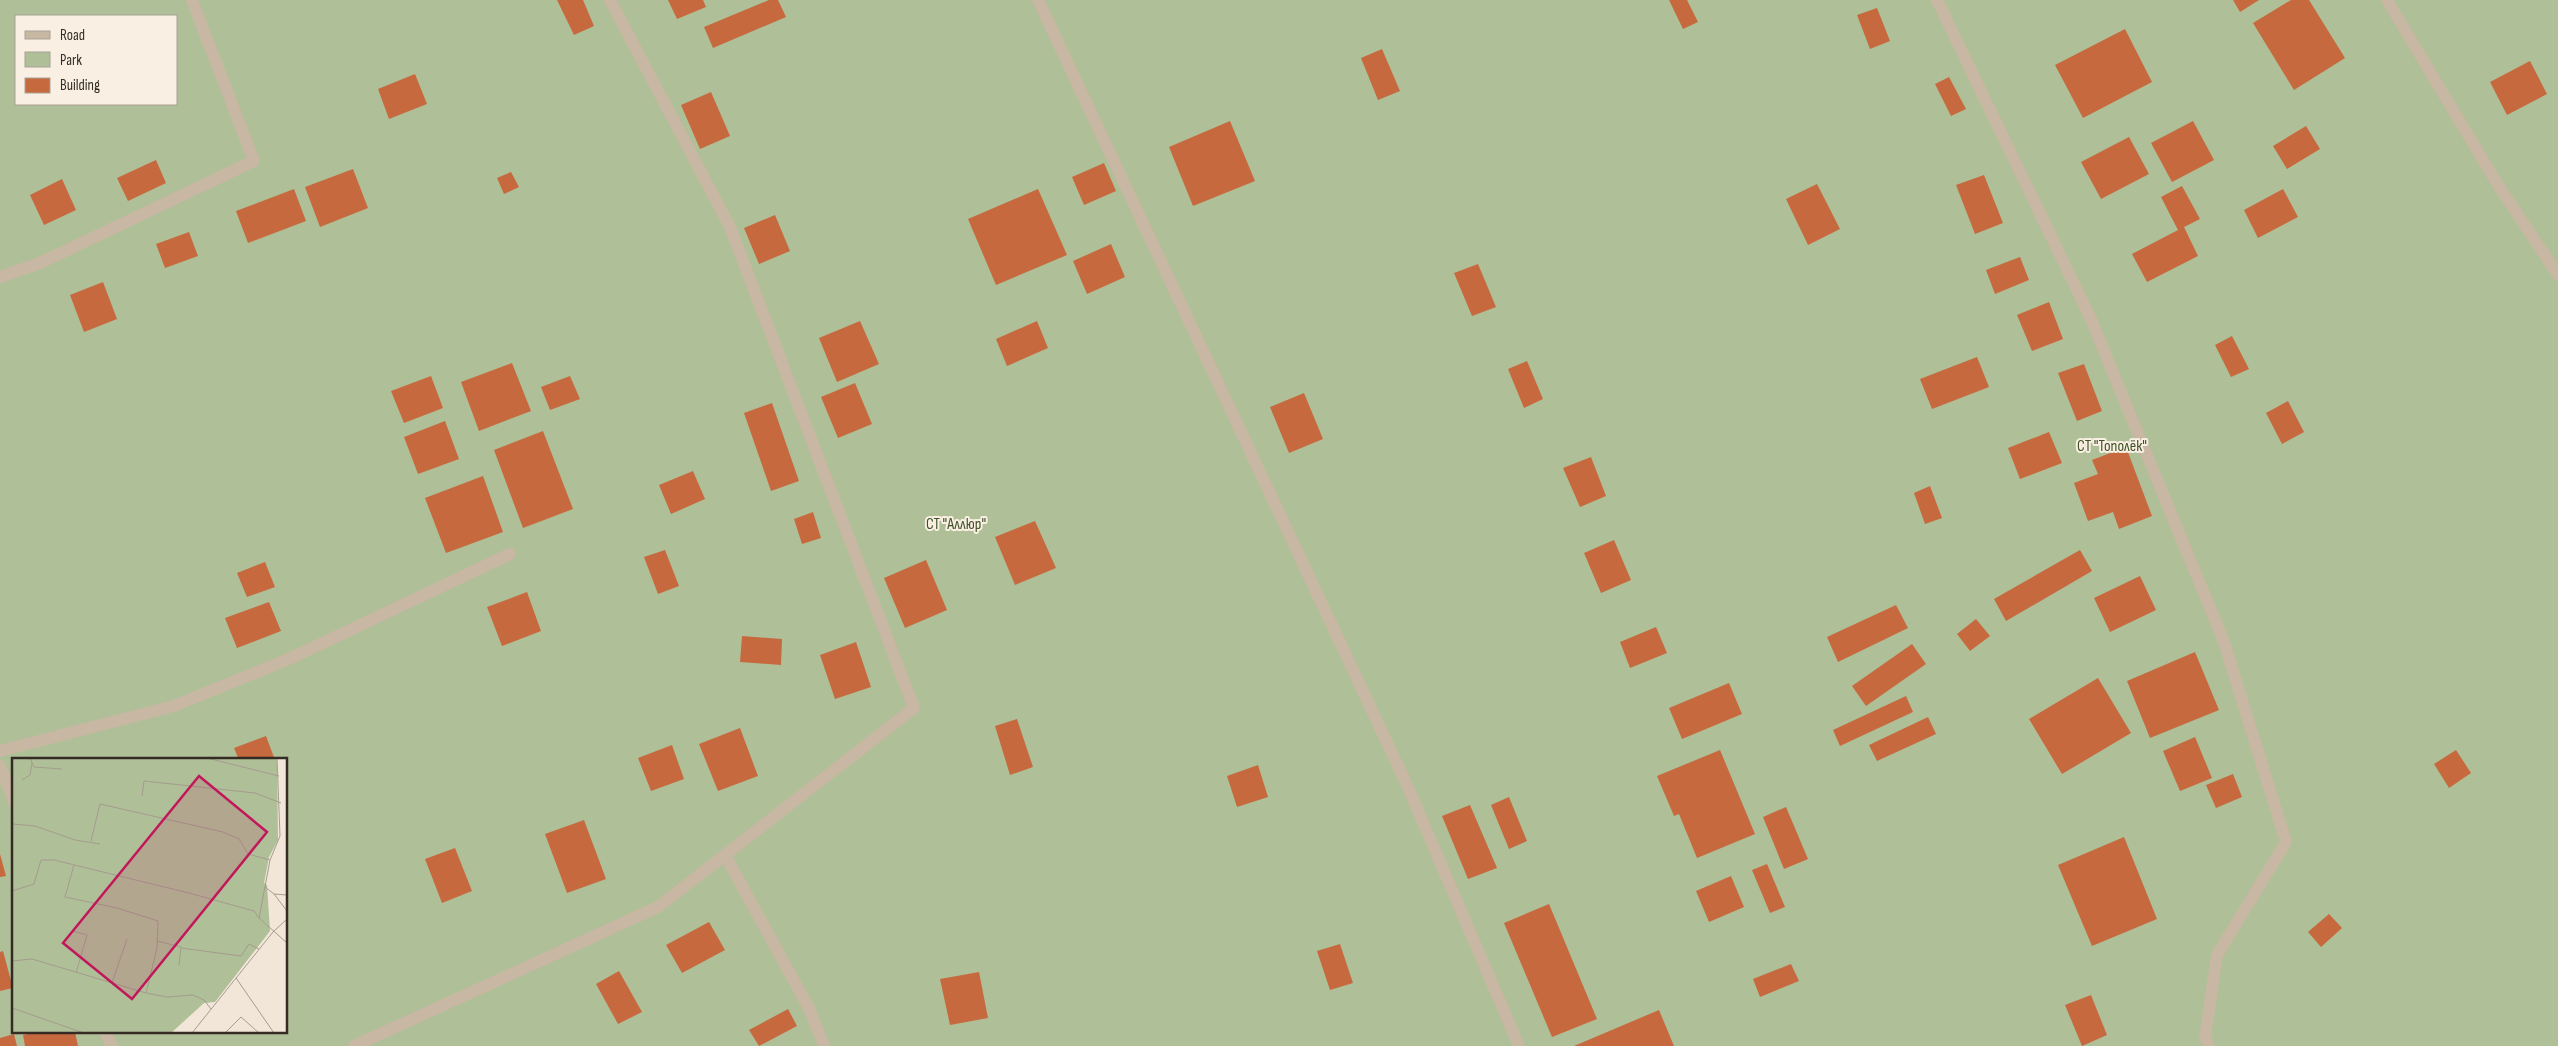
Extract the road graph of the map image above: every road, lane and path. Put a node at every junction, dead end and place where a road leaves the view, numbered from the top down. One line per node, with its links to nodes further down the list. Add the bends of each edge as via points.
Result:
1 (192, 0): 7 (street, via 254,161 40,263)
2 (610, 0): 12 (street, via 730,227 914,708)
3 (1038, 0): 17 (street, via 1407,786)
4 (1937, 0): 18 (street, via 2094,326 2224,642 2286,842 2217,955 2205,1037)
5 (2387, 0): 6 (street, via 2498,185)
6 (2558, 276)
7 (0, 277)
8 (510, 554): 9 (street, via 291,658 174,706)
9 (0, 751)
10 (0, 766): 11 (street)
11 (12, 797)
12 (725, 855): 15 (street, via 658,906); 16 (street, via 810,1010)
13 (105, 1034): 14 (street)
14 (112, 1046)
15 (354, 1046)
16 (824, 1046)
17 (1519, 1046)
18 (2209, 1046)

